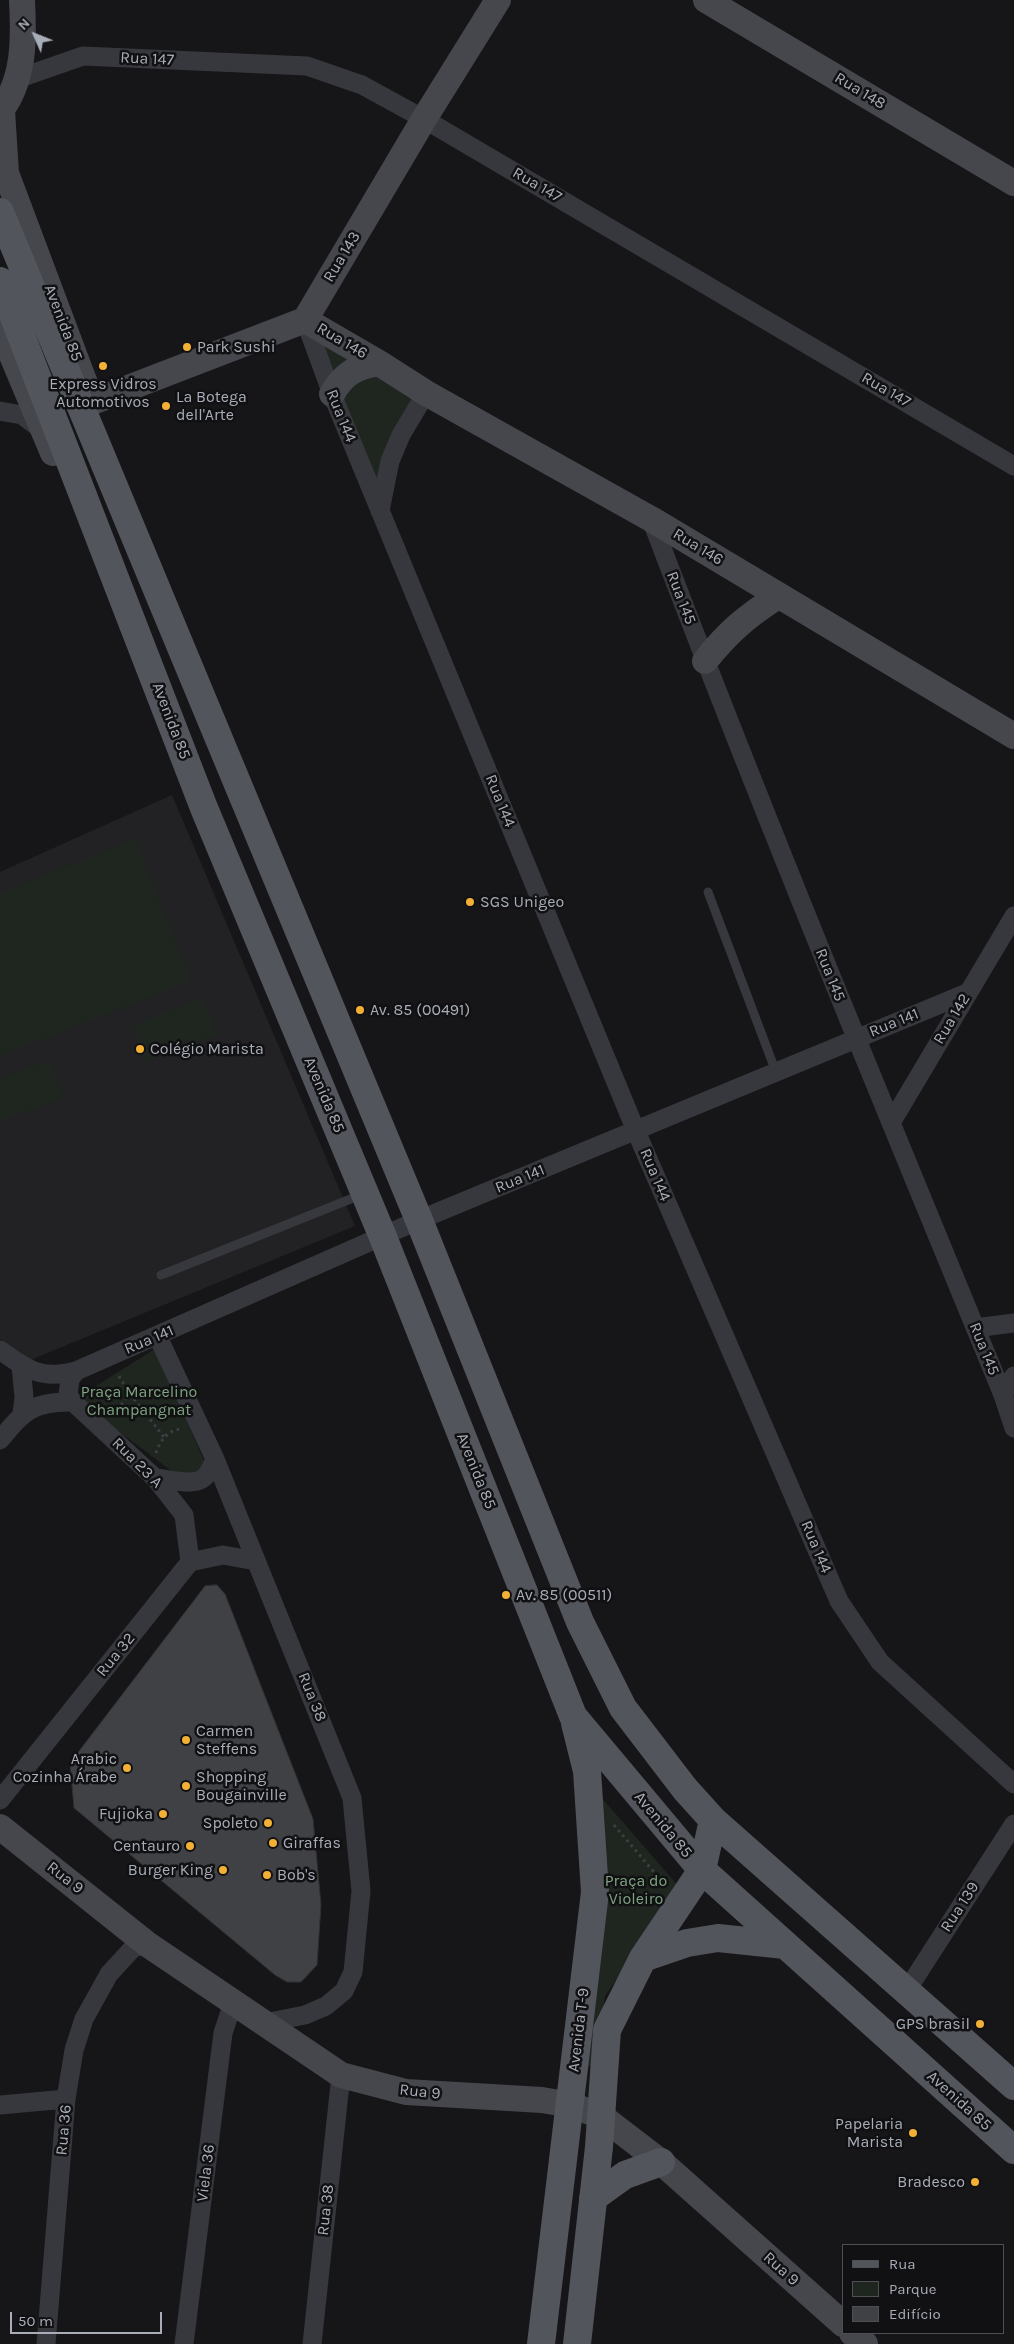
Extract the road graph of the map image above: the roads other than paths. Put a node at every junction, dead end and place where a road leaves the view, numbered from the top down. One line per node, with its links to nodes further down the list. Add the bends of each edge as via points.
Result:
1 (22, 0): 4 (street, via 24,42)
2 (498, 0): 6 (street, Rua 143)
3 (706, 0): 7 (street, Rua 148)
4 (18, 79): 5 (street); 6 (street, Rua 147, via 83,56 307,66 362,86)
5 (1, 111): 15 (street, Avenida 85, via 6,173)
6 (424, 119): 10 (street, Rua 143); 18 (street, Rua 147)
7 (1014, 183)
8 (0, 212): 22 (main road, Avenida 85)
9 (0, 281): 23 (main road, Avenida 85)
10 (305, 320): 12 (street, Rua 146); 14 (street, Rua 144); 15 (street)
11 (3, 346): 17 (street, Avenida 85)
12 (380, 363): 13 (street, Rua 146); 14 (street, Rua 146, via 351,370 339,381)
13 (426, 393): 19 (street, via 390,461); 20 (street, Rua 146)
14 (332, 394): 19 (street, Rua 144)
15 (92, 402): 22 (street, Avenida 85, via 170,590)
16 (0, 411): 17 (street, via 22,415)
17 (44, 432): 23 (street, Avenida 85, via 120,622)
18 (1014, 466)
19 (380, 511): 32 (street, Rua 144)
20 (651, 519): 21 (street, Rua 146); 24 (street, Rua 145)
21 (778, 596): 24 (street, via 738,624); 25 (street, Rua 146)
22 (180, 645): 34 (main road, Avenida 85)
23 (144, 652): 33 (main road, Avenida 85, via 204,808)
24 (705, 661): 29 (street, Rua 145)
25 (1014, 736)
26 (708, 892): 30 (lane)
27 (1014, 916): 28 (street, Rua 142)
28 (967, 993): 29 (street, Rua 141); 31 (street, Rua 142)
29 (856, 1039): 30 (street, Rua 141); 31 (street, Rua 145)
30 (776, 1072): 32 (street, Rua 141)
31 (891, 1123): 38 (street, Rua 145)
32 (636, 1131): 34 (street, Rua 141); 54 (street, Rua 144, via 839,1600 880,1662)
33 (365, 1193): 35 (main road, Avenida 85); 36 (lane)
34 (419, 1220): 35 (street, Rua 141); 56 (main road, Avenida 85, via 580,1622 623,1708)
35 (383, 1237): 39 (street, Rua 141); 53 (main road, Avenida 85)
36 (161, 1275)
37 (1014, 1323): 38 (street)
38 (975, 1328): 44 (street, Rua 145)
39 (158, 1336): 42 (street, Rua 141); 49 (street, Rua 38)
40 (0, 1350): 41 (street)
41 (21, 1366): 42 (street, via 33,1373 59,1376); 46 (street)
42 (76, 1372): 45 (street, via 68,1387 68,1395)
43 (1014, 1376): 44 (street)
44 (1003, 1395): 47 (street, Rua 145)
45 (73, 1402): 46 (street, via 53,1402); 50 (street, Rua 23 A)
46 (22, 1414): 48 (street)
47 (1014, 1428)
48 (0, 1440)
49 (215, 1459): 50 (street, via 202,1479); 51 (street, Rua 38)
50 (155, 1478): 52 (street, Rua 23 A, via 184,1515)
51 (256, 1560): 52 (street, via 223,1555); 65 (street, Rua 38, via 352,1798 361,1891 353,1972 344,1991 326,2006 305,2015)
52 (190, 1562): 55 (street, Rua 32)
53 (573, 1716): 59 (main road, Avenida 85); 70 (main road, Avenida T-9, via 587,1771 595,1892)
54 (1014, 1784)
55 (0, 1800)
56 (713, 1820): 59 (main road, Avenida T-9); 63 (main road, Avenida 85)
57 (1014, 1824): 63 (street, Rua 139)
58 (0, 1827): 60 (street, Rua 9)
59 (702, 1870): 61 (main road, Avenida 85); 62 (main road, Avenida T-9)
60 (147, 1944): 64 (street, Rua 9); 68 (street, Rua 36, via 133,1948 120,1961 91,2005 74,2050)
61 (785, 1945): 62 (main road, via 718,1938 687,1943); 72 (main road, Avenida 85)
62 (643, 1958): 71 (main road, Avenida T-9, via 607,2030)
63 (907, 1990): 67 (main road, Avenida 85)
64 (233, 2003): 65 (street, Rua 9); 78 (street, Viela 36, via 223,2033)
65 (264, 2023): 66 (street, Rua 9)
66 (340, 2075): 70 (street, Rua 9, via 406,2092 542,2100); 79 (street, Rua 38)
67 (1014, 2086)
68 (66, 2099): 69 (street); 77 (street, Rua 36)
69 (0, 2105)
70 (570, 2105): 71 (street, Rua 9); 80 (main road, Avenida T-9)
71 (601, 2116): 73 (street, Rua 9); 74 (main road, Avenida T-9)
72 (1014, 2150)
73 (661, 2162): 74 (main road, via 625,2175); 75 (street, Rua 9)
74 (593, 2198): 81 (main road, Avenida T-9)
75 (842, 2323)
76 (853, 2334): 82 (street)
77 (46, 2344)
78 (184, 2344)
79 (312, 2344)
80 (541, 2344)
81 (577, 2344)
82 (865, 2344)

